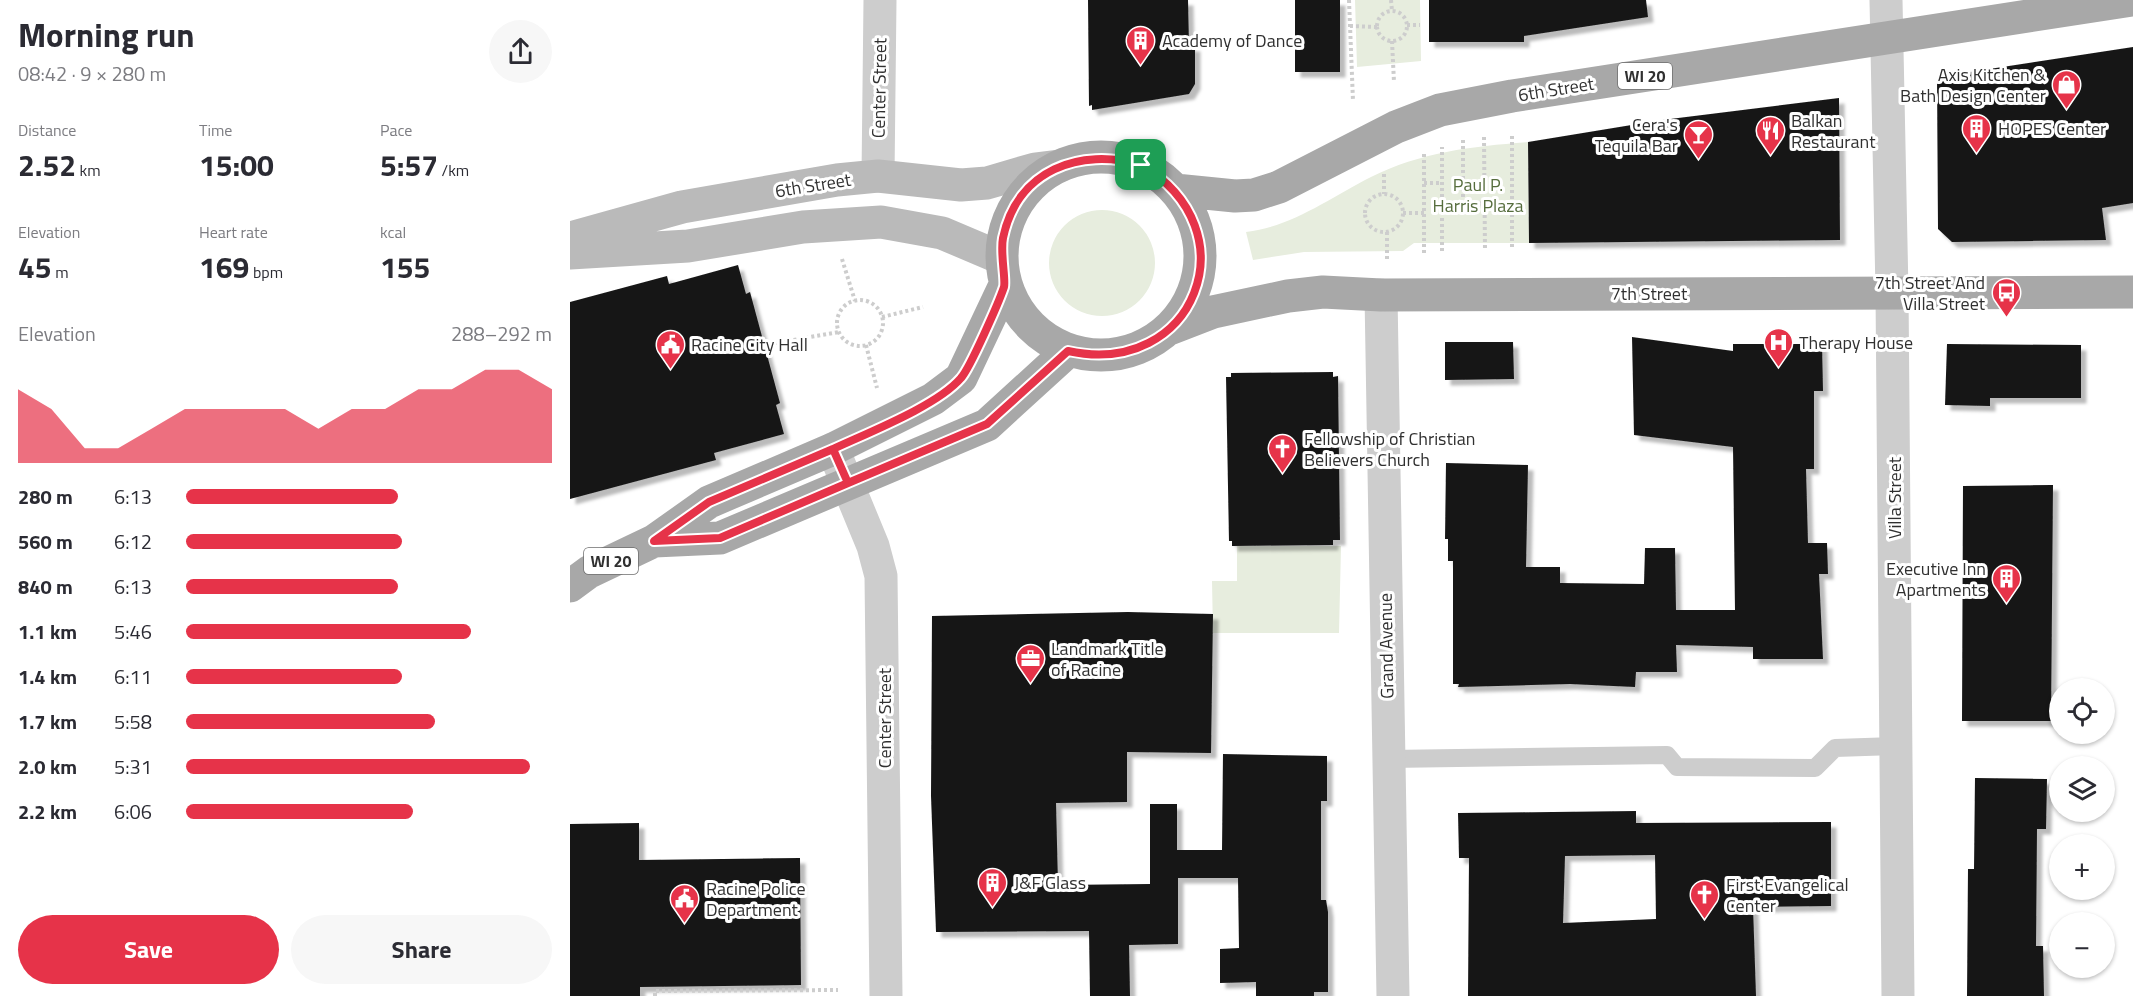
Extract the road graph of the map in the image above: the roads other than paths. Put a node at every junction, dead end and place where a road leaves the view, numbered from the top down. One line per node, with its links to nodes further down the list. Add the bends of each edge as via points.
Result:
1 (880, 0): 6 (street, Center Street)
2 (1886, 0): 4 (street, Villa Street)
3 (2131, 0): 4 (main road, 6th Street / WI 20)
4 (1887, 37): 7 (main road, 6th Street / WI 20, via 1440,110 1376,137 1279,187 1254,195); 11 (street, Villa Street)
5 (1059, 166): 6 (street, 6th Street, via 961,185); 7 (main road, WI 20, via 1079,159 1121,159 1141,165); 10 (main road, WI 20, via 1028,189 1008,221)
6 (878, 176): 8 (street, 6th Street, via 682,207)
7 (1175, 190): 14 (main road, via 1197,227 1201,248 1195,291)
8 (570, 238)
9 (570, 253): 10 (street, via 688,246 803,227 881,222 942,233)
10 (1003, 272): 15 (main road, via 1014,306 1029,325); 16 (main road, WI 20, via 961,378 933,399)
11 (1892, 292): 12 (main road, 7th Street); 13 (main road, 7th Street); 20 (street, Villa Street)
12 (2133, 292)
13 (1381, 295): 14 (main road, 7th Street, via 1323,292 1288,296 1213,312); 21 (street, Grand Avenue)
14 (1169, 329): 15 (main road, via 1140,348 1112,355)
15 (1068, 351): 17 (main road, WI 20, via 987,424)
16 (833, 449): 17 (street, Center Street); 18 (main road, WI 20, via 709,502)
17 (848, 483): 18 (main road, WI 20, via 720,538); 22 (street, Center Street, via 873,546 880,576)
18 (654, 541): 19 (main road, WI 20, via 589,572)
19 (570, 586)
20 (1895, 746): 21 (lane, via 1834,748 1815,768 1677,767 1667,754); 24 (street, Villa Street)
21 (1389, 759): 23 (street, Grand Avenue)
22 (886, 996)
23 (1393, 996)
24 (1898, 996)

